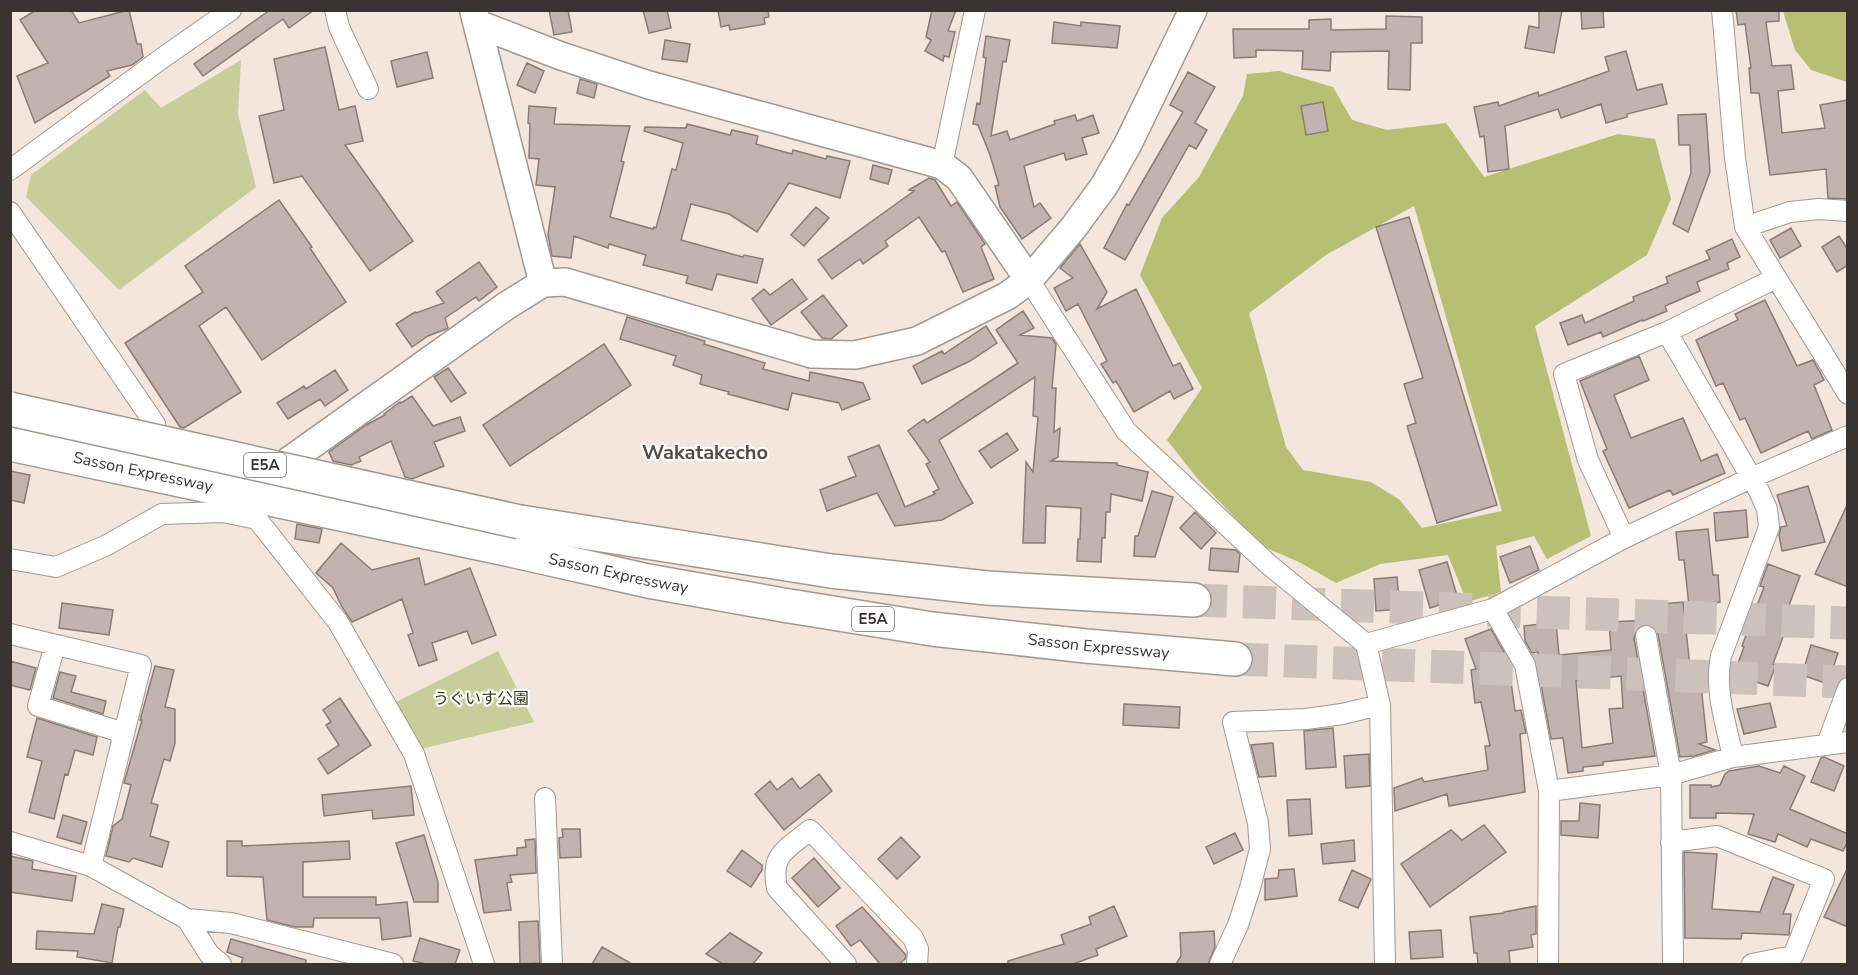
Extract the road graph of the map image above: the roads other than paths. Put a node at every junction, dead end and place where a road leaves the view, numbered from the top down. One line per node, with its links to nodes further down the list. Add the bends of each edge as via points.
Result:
1 (231, 10): 9 (street)
2 (335, 10): 7 (street)
3 (975, 10): 8 (street)
4 (1193, 10): 14 (street, via 1104,186)
5 (1722, 10): 12 (street)
6 (476, 17): 8 (street, via 561,56 649,85); 15 (street)
7 (368, 89)
8 (942, 165): 14 (street, via 959,178)
9 (10, 170)
10 (1848, 211): 12 (street, via 1790,212)
11 (10, 212): 22 (street, via 155,424)
12 (1745, 227): 13 (street)
13 (1776, 278): 16 (street); 17 (street)
14 (1029, 280): 15 (street, via 1007,296 916,341 855,355 812,354 565,282); 31 (street, via 1126,431 1268,564)
15 (543, 283): 22 (street, via 259,482)
16 (1667, 332): 23 (street); 25 (street, via 1564,374 1588,460)
17 (1848, 394)
18 (10, 409): 24 (highway, Sasson Expressway / E5A, bridge)
19 (10, 427): 22 (street)
20 (1848, 436): 23 (street)
21 (10, 446): 24 (highway, Sasson Expressway / E5A)
22 (148, 458)
23 (1751, 478): 25 (street); 39 (street, via 1767,509 1769,527 1718,672)
24 (518, 537): 27 (highway, Sasson Expressway / E5A, via 987,588); 33 (highway, Sasson Expressway / E5A, via 648,582 932,628)
25 (1624, 538): 28 (street)
26 (10, 559): 50 (street, via 56,567 105,546 162,514 223,512 257,519 338,622 414,754)
27 (1194, 600)
28 (1493, 609): 31 (street); 41 (street, via 1525,664)
29 (10, 634): 32 (street)
30 (1646, 636): 40 (street)
31 (1366, 644): 35 (street)
32 (55, 645): 36 (street, via 38,706); 36 (street, via 141,665)
33 (1235, 660)
34 (1848, 688): 38 (street)
35 (1380, 705): 54 (street, via 1306,719 1233,722 1258,823 1260,849 1238,925); 55 (street)
36 (124, 733): 45 (street)
37 (1848, 742): 38 (street)
38 (1827, 744): 39 (street)
39 (1733, 757): 40 (street)
40 (1671, 775): 41 (street); 44 (street)
41 (1549, 791): 56 (street)
42 (545, 798): 51 (street)
43 (10, 842): 45 (street)
44 (1671, 842): 47 (street, via 1717,836 1824,879); 57 (street)
45 (91, 866): 46 (street)
46 (186, 919): 48 (street, via 209,954); 49 (street, via 231,923)
47 (1791, 960): 58 (street)
48 (221, 964)
49 (393, 964)
50 (484, 964)
51 (552, 964)
52 (846, 964): 53 (street, via 777,888 774,873 778,856 810,830 913,938 918,950)
53 (917, 964)
54 (1220, 964)
55 (1385, 964)
56 (1548, 964)
57 (1672, 964)
58 (1752, 964)

